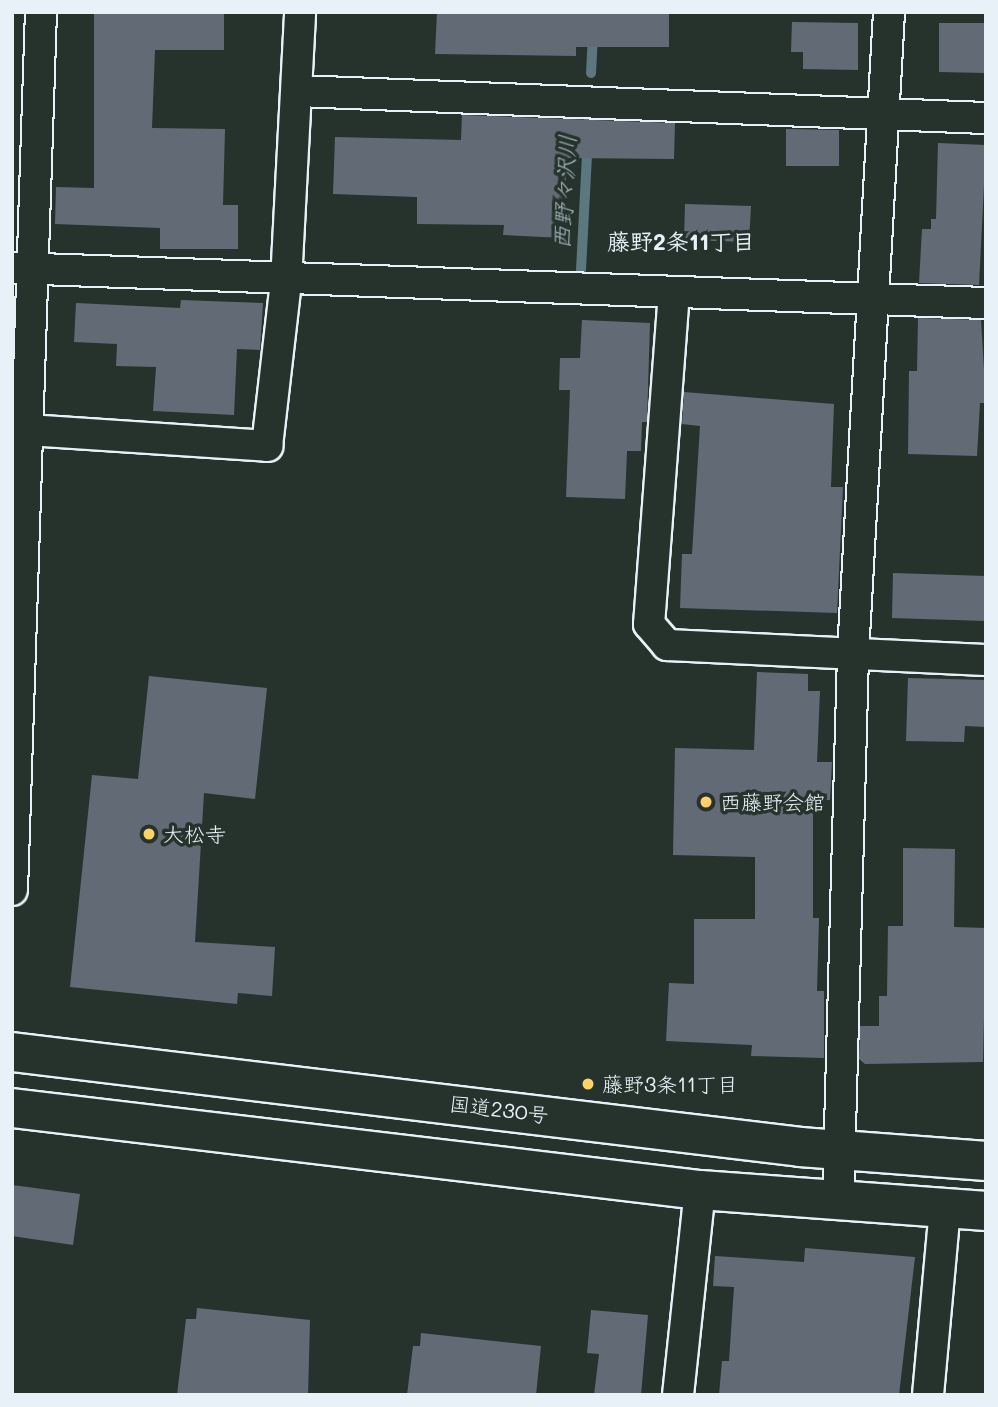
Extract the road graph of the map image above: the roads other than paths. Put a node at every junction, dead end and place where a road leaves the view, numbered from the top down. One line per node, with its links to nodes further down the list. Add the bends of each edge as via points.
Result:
1 (41, 12): 7 (street)
2 (300, 12): 4 (street)
3 (889, 12): 5 (street)
4 (298, 91): 5 (street); 8 (street)
5 (885, 115): 6 (street); 10 (street)
6 (986, 118)
7 (23, 269): 8 (street); 12 (street)
8 (286, 282): 9 (street); 12 (street, via 267,446)
9 (674, 292): 10 (street); 14 (street, via 649,624 667,645)
10 (872, 300): 11 (street); 14 (street)
11 (986, 303)
12 (28, 430): 13 (street)
13 (16, 653): 16 (street)
14 (853, 654): 15 (street); 19 (street)
15 (986, 660)
16 (12, 890)
17 (12, 1052): 19 (highway, 国道230号)
18 (12, 1108): 21 (highway)
19 (842, 1151): 20 (highway, 国道230号); 22 (street)
20 (986, 1161)
21 (700, 1190): 22 (highway); 25 (street)
22 (838, 1202): 23 (highway)
23 (945, 1209): 24 (highway); 26 (street)
24 (986, 1211)
25 (678, 1395)
26 (928, 1395)

